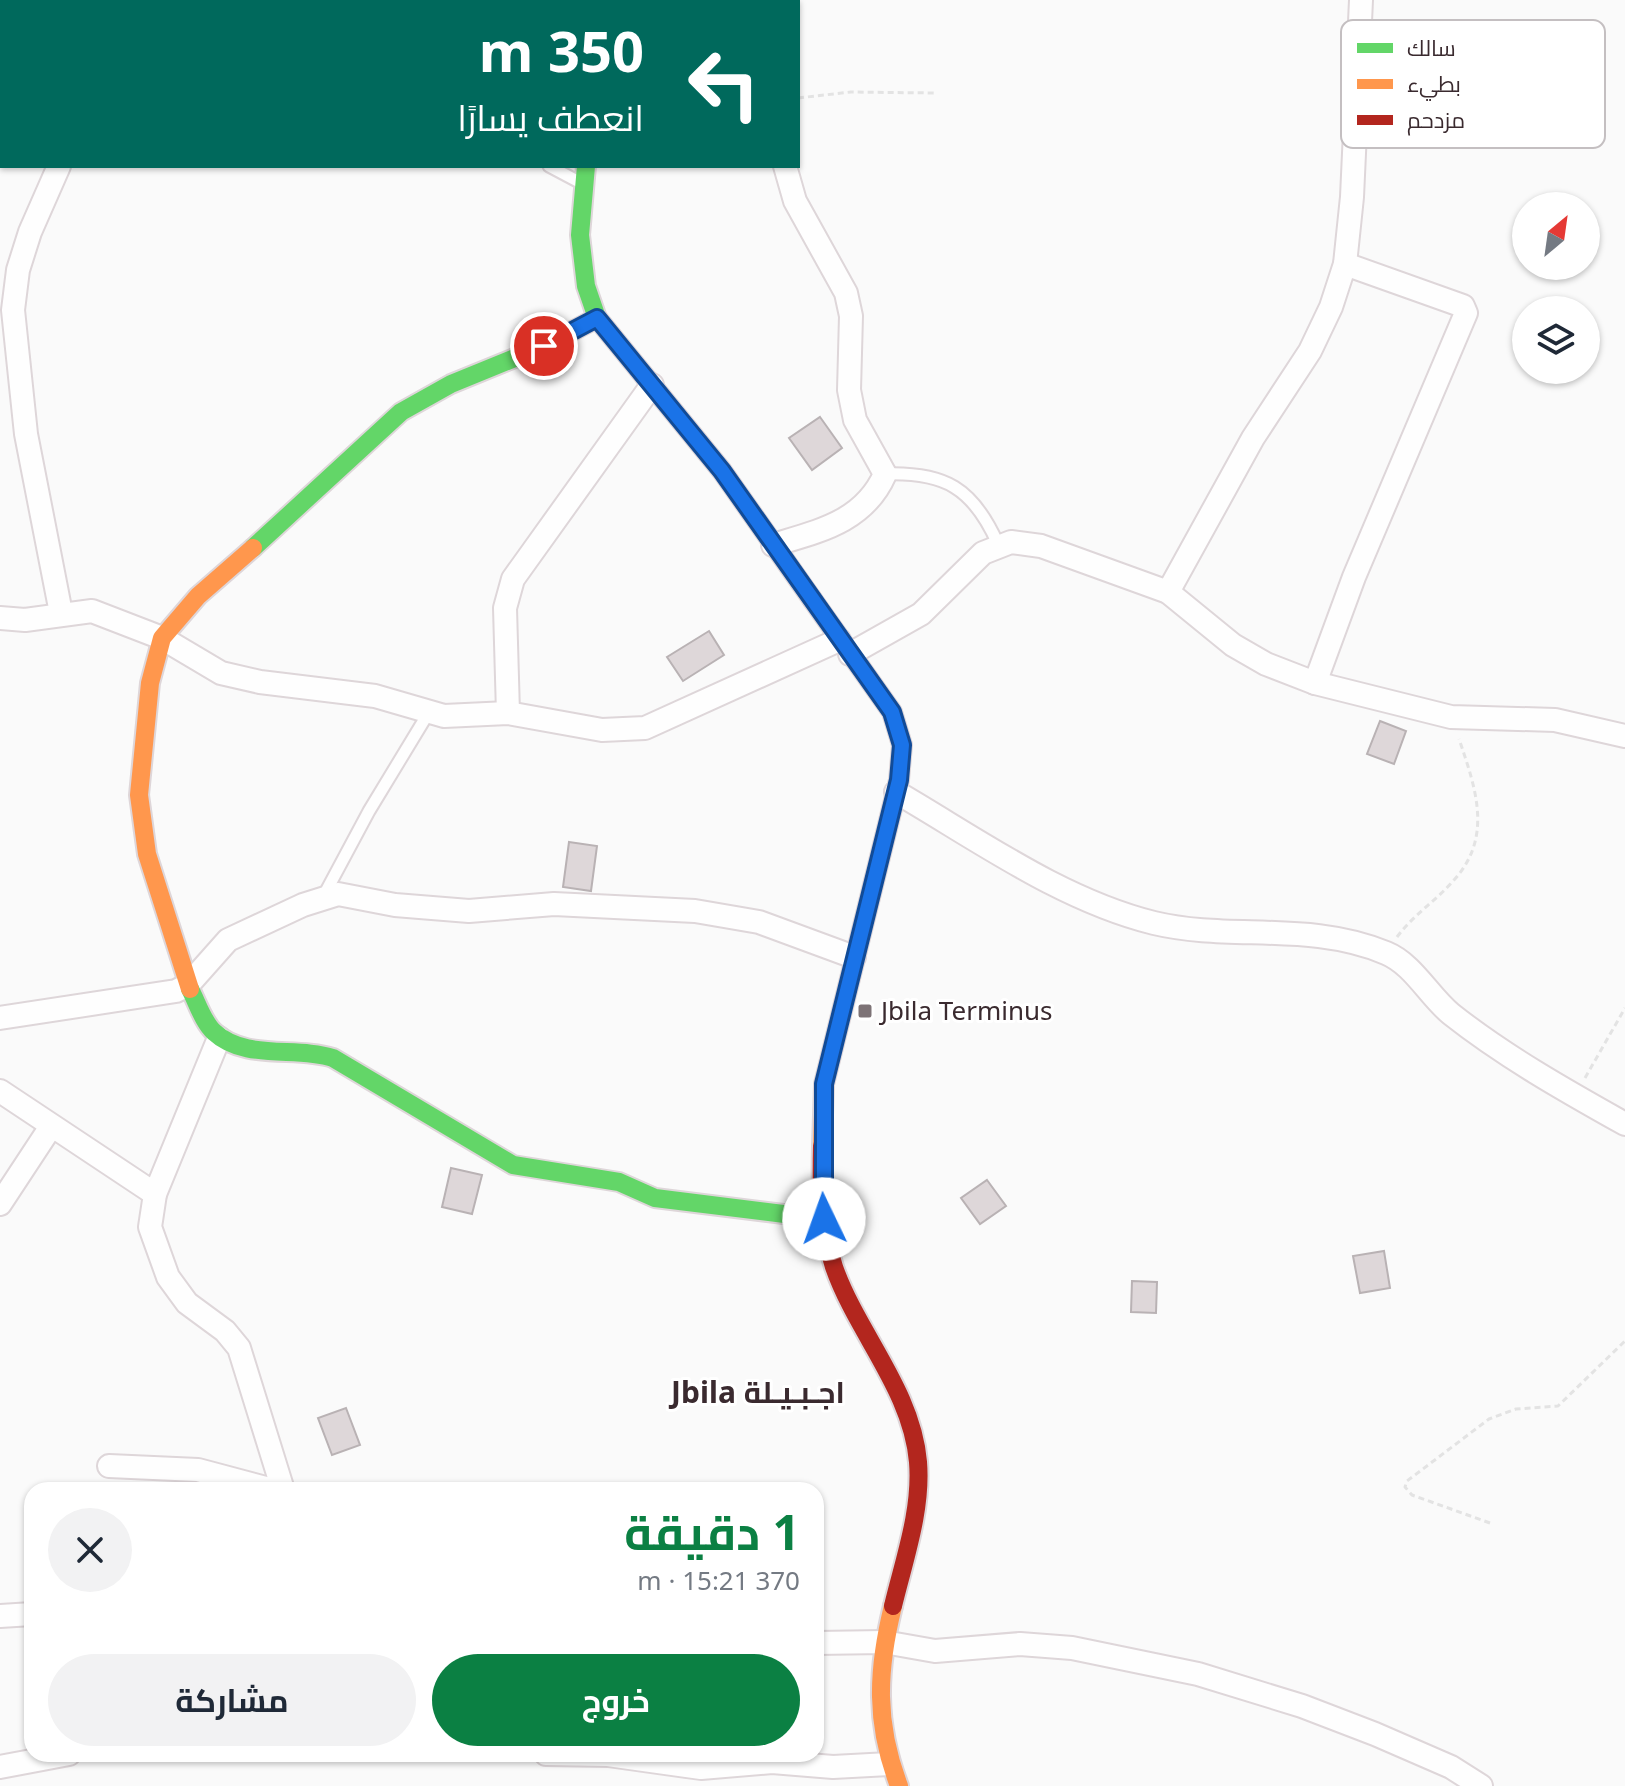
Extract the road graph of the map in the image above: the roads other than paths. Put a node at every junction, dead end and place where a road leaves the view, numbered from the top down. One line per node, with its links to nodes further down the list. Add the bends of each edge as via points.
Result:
1 (1361, 0): 2 (street)
2 (1360, 20)
3 (1355, 148): 8 (street)
4 (58, 168): 15 (street, via 30,232 13,310 26,434)
5 (557, 168): 7 (lane)
6 (786, 168): 11 (street, via 802,215 846,293 855,420)
7 (584, 175): 9 (street, via 582,262)
8 (1345, 264): 14 (street, via 1310,351 1253,438); 19 (street, via 1463,306 1466,313)
9 (597, 318): 10 (street); 17 (street, via 401,412 198,596)
10 (652, 385): 13 (street); 21 (street, via 513,579 505,608)
11 (885, 474): 12 (lane, via 918,473 949,484 981,511); 13 (street, via 859,510 841,524)
12 (998, 544): 14 (street, via 1041,546); 18 (street, via 921,614)
13 (773, 545): 18 (street)
14 (1168, 592): 19 (street, via 1233,645)
15 (61, 613): 16 (street, via 25,620); 17 (street, via 92,611)
16 (0, 618)
17 (162, 638): 20 (street, via 221,673 351,691); 26 (street, via 150,683 139,795 147,854)
18 (844, 647): 21 (street, via 645,728 602,730); 23 (street, via 892,712 902,745)
19 (1315, 683): 22 (street, via 1451,717 1555,720)
20 (429, 712): 21 (street); 24 (lane)
21 (508, 713)
22 (1625, 736)
23 (896, 792): 25 (street); 30 (street, via 1113,911 1193,930 1283,932 1386,952 1402,961 1432,999 1455,1017)
24 (322, 897): 25 (street, via 338,894 469,911 554,904 695,911 759,922); 26 (street, via 228,940)
25 (854, 957): 34 (street, via 824,1084)
26 (188, 985): 27 (street); 28 (street)
27 (0, 1018)
28 (219, 1038): 32 (street); 34 (street, via 261,1051 314,1052 333,1058 513,1165 619,1182 655,1198)
29 (0, 1091): 31 (street)
30 (1625, 1124)
31 (50, 1128): 32 (street); 33 (street)
32 (155, 1194): 37 (street, via 150,1227 168,1277 187,1303 239,1348)
33 (0, 1204)
34 (824, 1219): 40 (street, via 835,1269 908,1414 918,1462 916,1509)
35 (109, 1466): 36 (street, via 198,1470)
36 (243, 1482)
37 (281, 1482)
38 (24, 1614): 39 (street)
39 (0, 1616)
40 (884, 1642): 41 (street); 46 (street, via 881,1715); 49 (street, via 935,1651 1020,1644 1072,1648 1198,1674 1375,1734)
41 (824, 1643)
42 (27, 1762): 47 (street)
43 (658, 1762): 44 (street, via 701,1768)
44 (772, 1762)
45 (772, 1762): 46 (street)
46 (889, 1764): 48 (street)
47 (0, 1767)
48 (899, 1786)
49 (1481, 1786)

